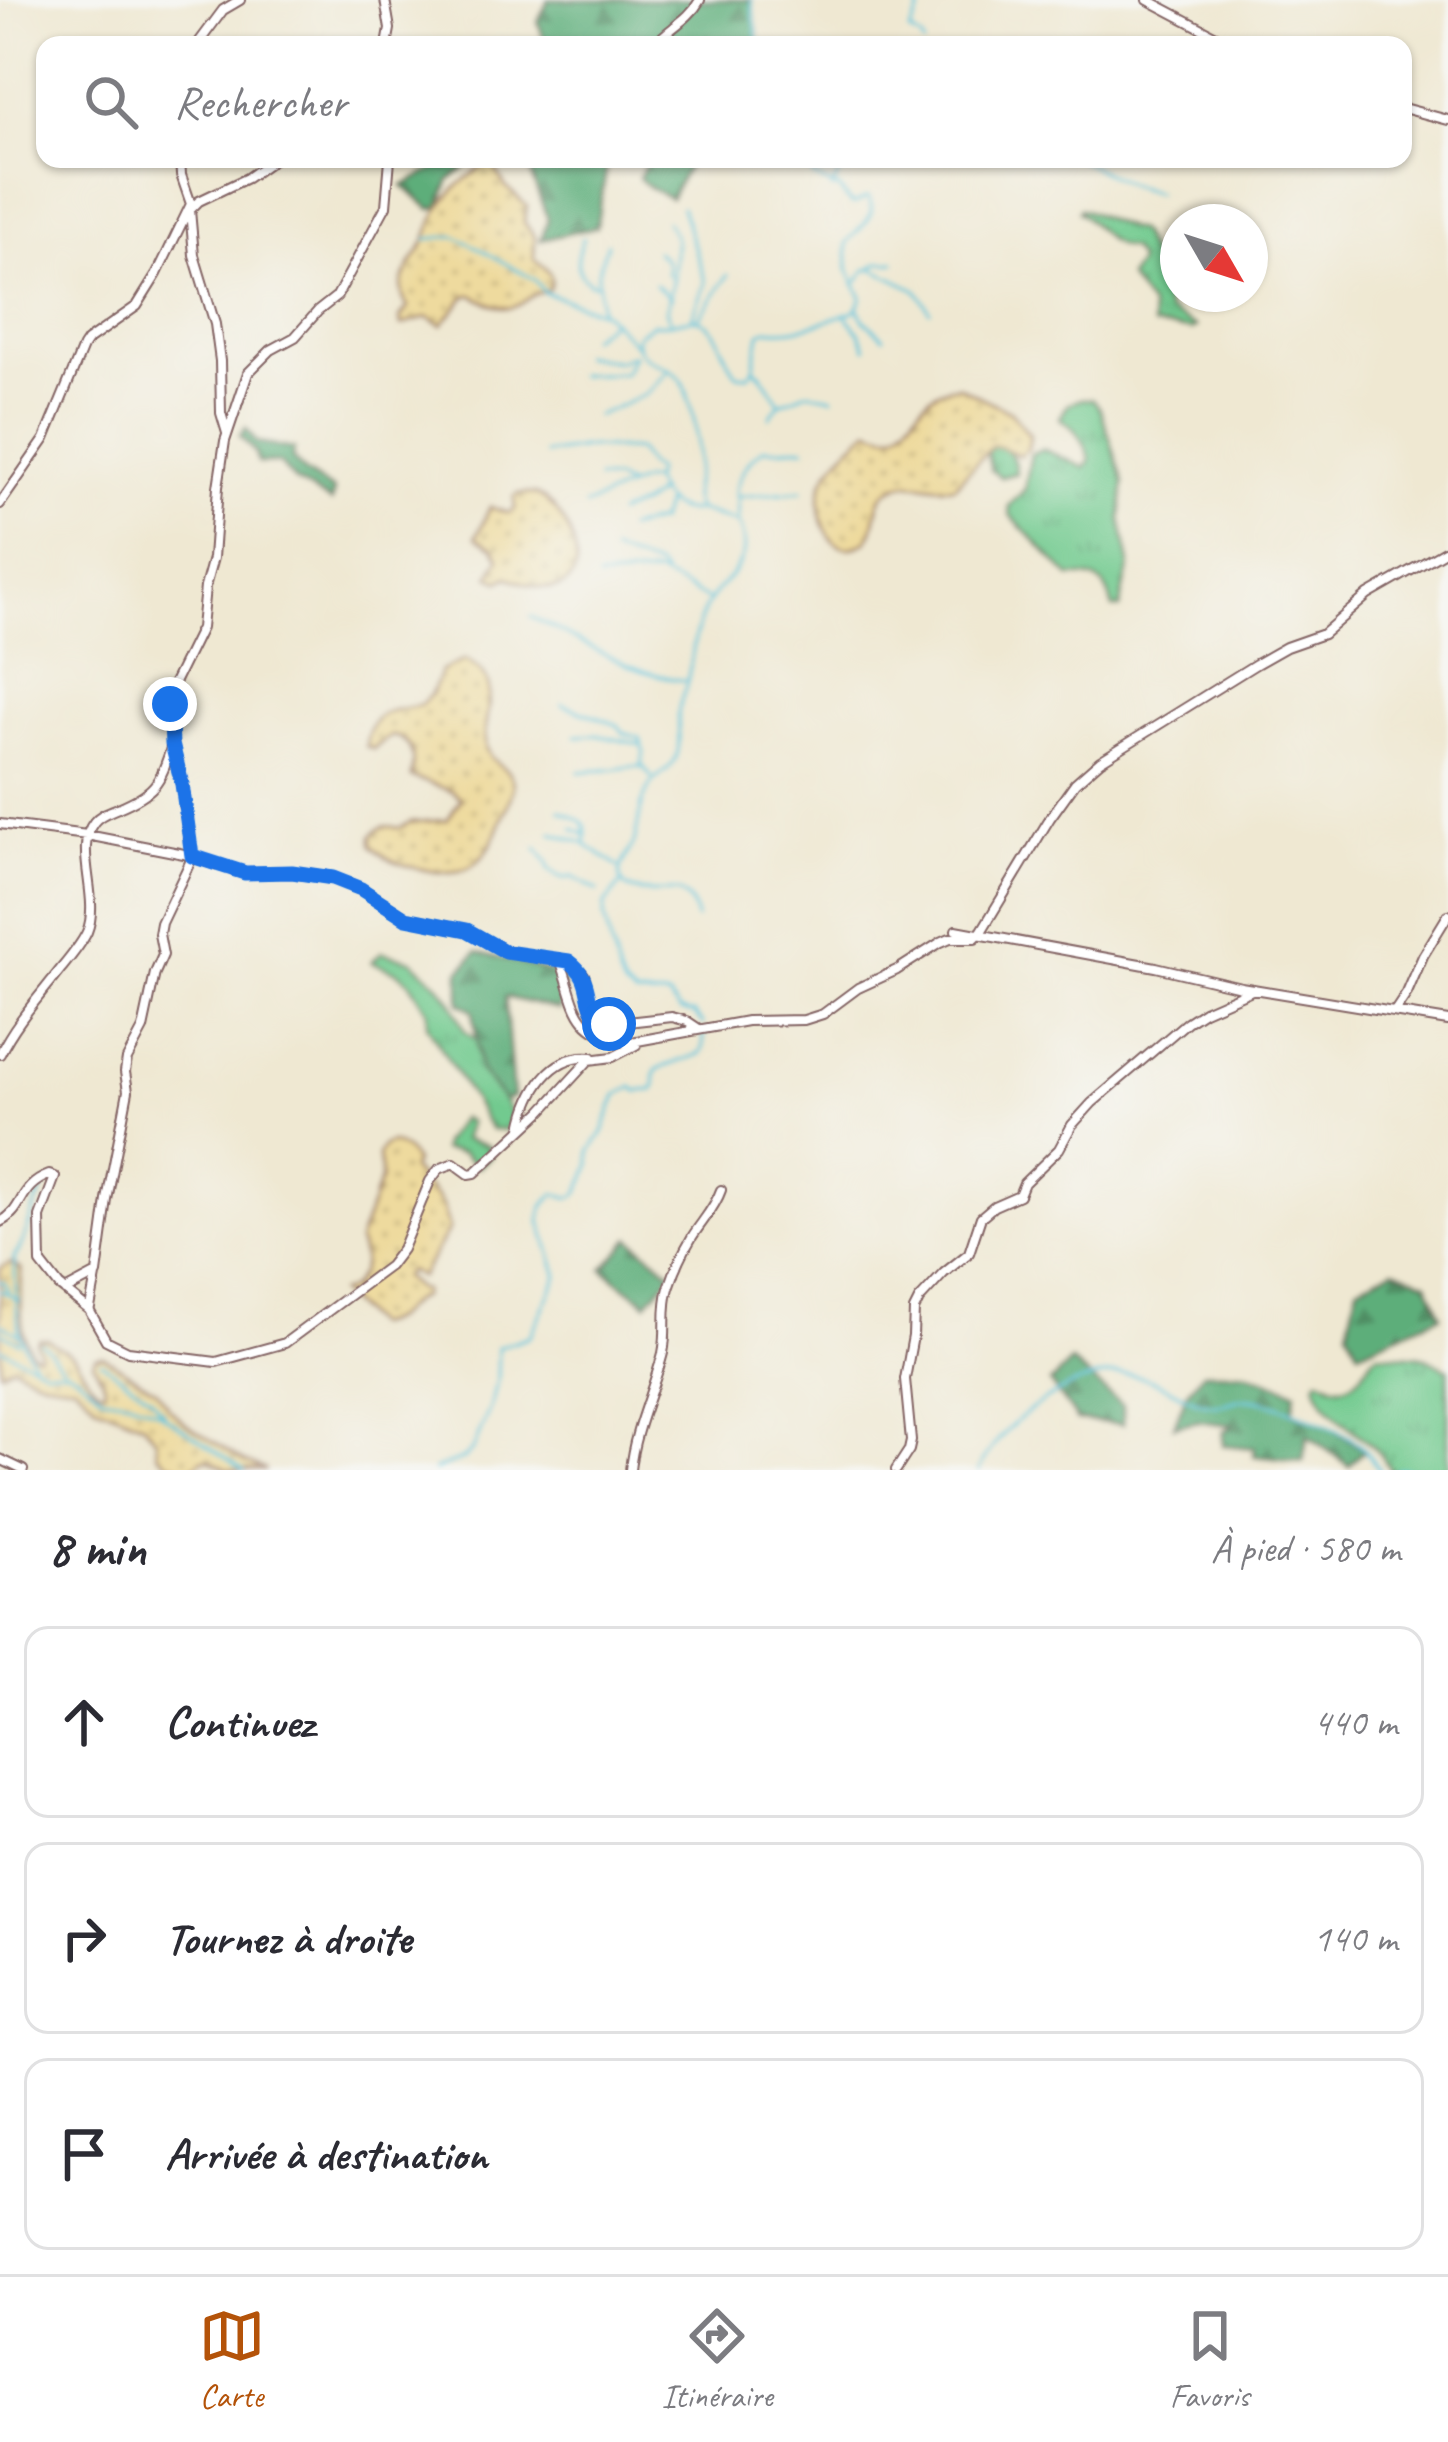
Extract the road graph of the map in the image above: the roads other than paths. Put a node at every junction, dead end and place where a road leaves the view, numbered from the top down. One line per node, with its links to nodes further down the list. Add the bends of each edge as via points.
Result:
1 (240, 0): 5 (street)
2 (385, 0): 6 (street)
3 (700, 0): 7 (street)
4 (1148, 0): 8 (street)
5 (204, 36)
6 (389, 36)
7 (662, 36)
8 (1216, 36)
9 (1412, 110): 10 (street)
10 (1448, 120)
11 (181, 168): 14 (street)
12 (261, 168): 14 (street)
13 (389, 168): 15 (street, via 386,206 337,296 248,373)
14 (190, 210): 15 (street); 16 (street, via 137,306 83,347 45,439)
15 (227, 435): 18 (street, via 201,628 169,693)
16 (0, 504)
17 (1448, 549): 24 (street, via 1368,596 1323,634 1271,655 1100,761 1049,818)
18 (172, 744): 20 (street, via 155,787 98,817); 21 (street)
19 (0, 824): 20 (street)
20 (87, 835): 21 (street); 31 (street, via 87,933)
21 (192, 856): 25 (street, via 245,873 333,878 406,918 467,930 506,952); 36 (street, via 161,923 163,955 127,1059)
22 (1448, 915): 27 (street)
23 (956, 930): 24 (street)
24 (981, 932): 26 (street); 29 (street, via 941,942 823,1014)
25 (560, 959): 29 (street, via 584,975 602,1021 672,1018); 30 (street, via 581,1020 614,1040)
26 (1254, 989): 27 (street); 42 (street, via 1187,1022 1092,1103 1019,1195 981,1217 969,1253 919,1300 905,1379 911,1441)
27 (1394, 1012): 28 (street)
28 (1448, 1021)
29 (700, 1029): 30 (street)
30 (643, 1041): 32 (street)
31 (0, 1054)
32 (596, 1058): 33 (street); 33 (street, via 566,1059 541,1080)
33 (522, 1130): 38 (street, via 476,1173 454,1163 439,1169 389,1266 284,1342 216,1362 128,1351 106,1340)
34 (721, 1190): 41 (street, via 668,1289 663,1354)
35 (0, 1222): 37 (street, via 32,1183 55,1177 40,1217 39,1255)
36 (97, 1274): 37 (street); 38 (street)
37 (65, 1291): 38 (street)
38 (89, 1310)
39 (0, 1459): 40 (street)
40 (22, 1470)
41 (630, 1470)
42 (896, 1470)

